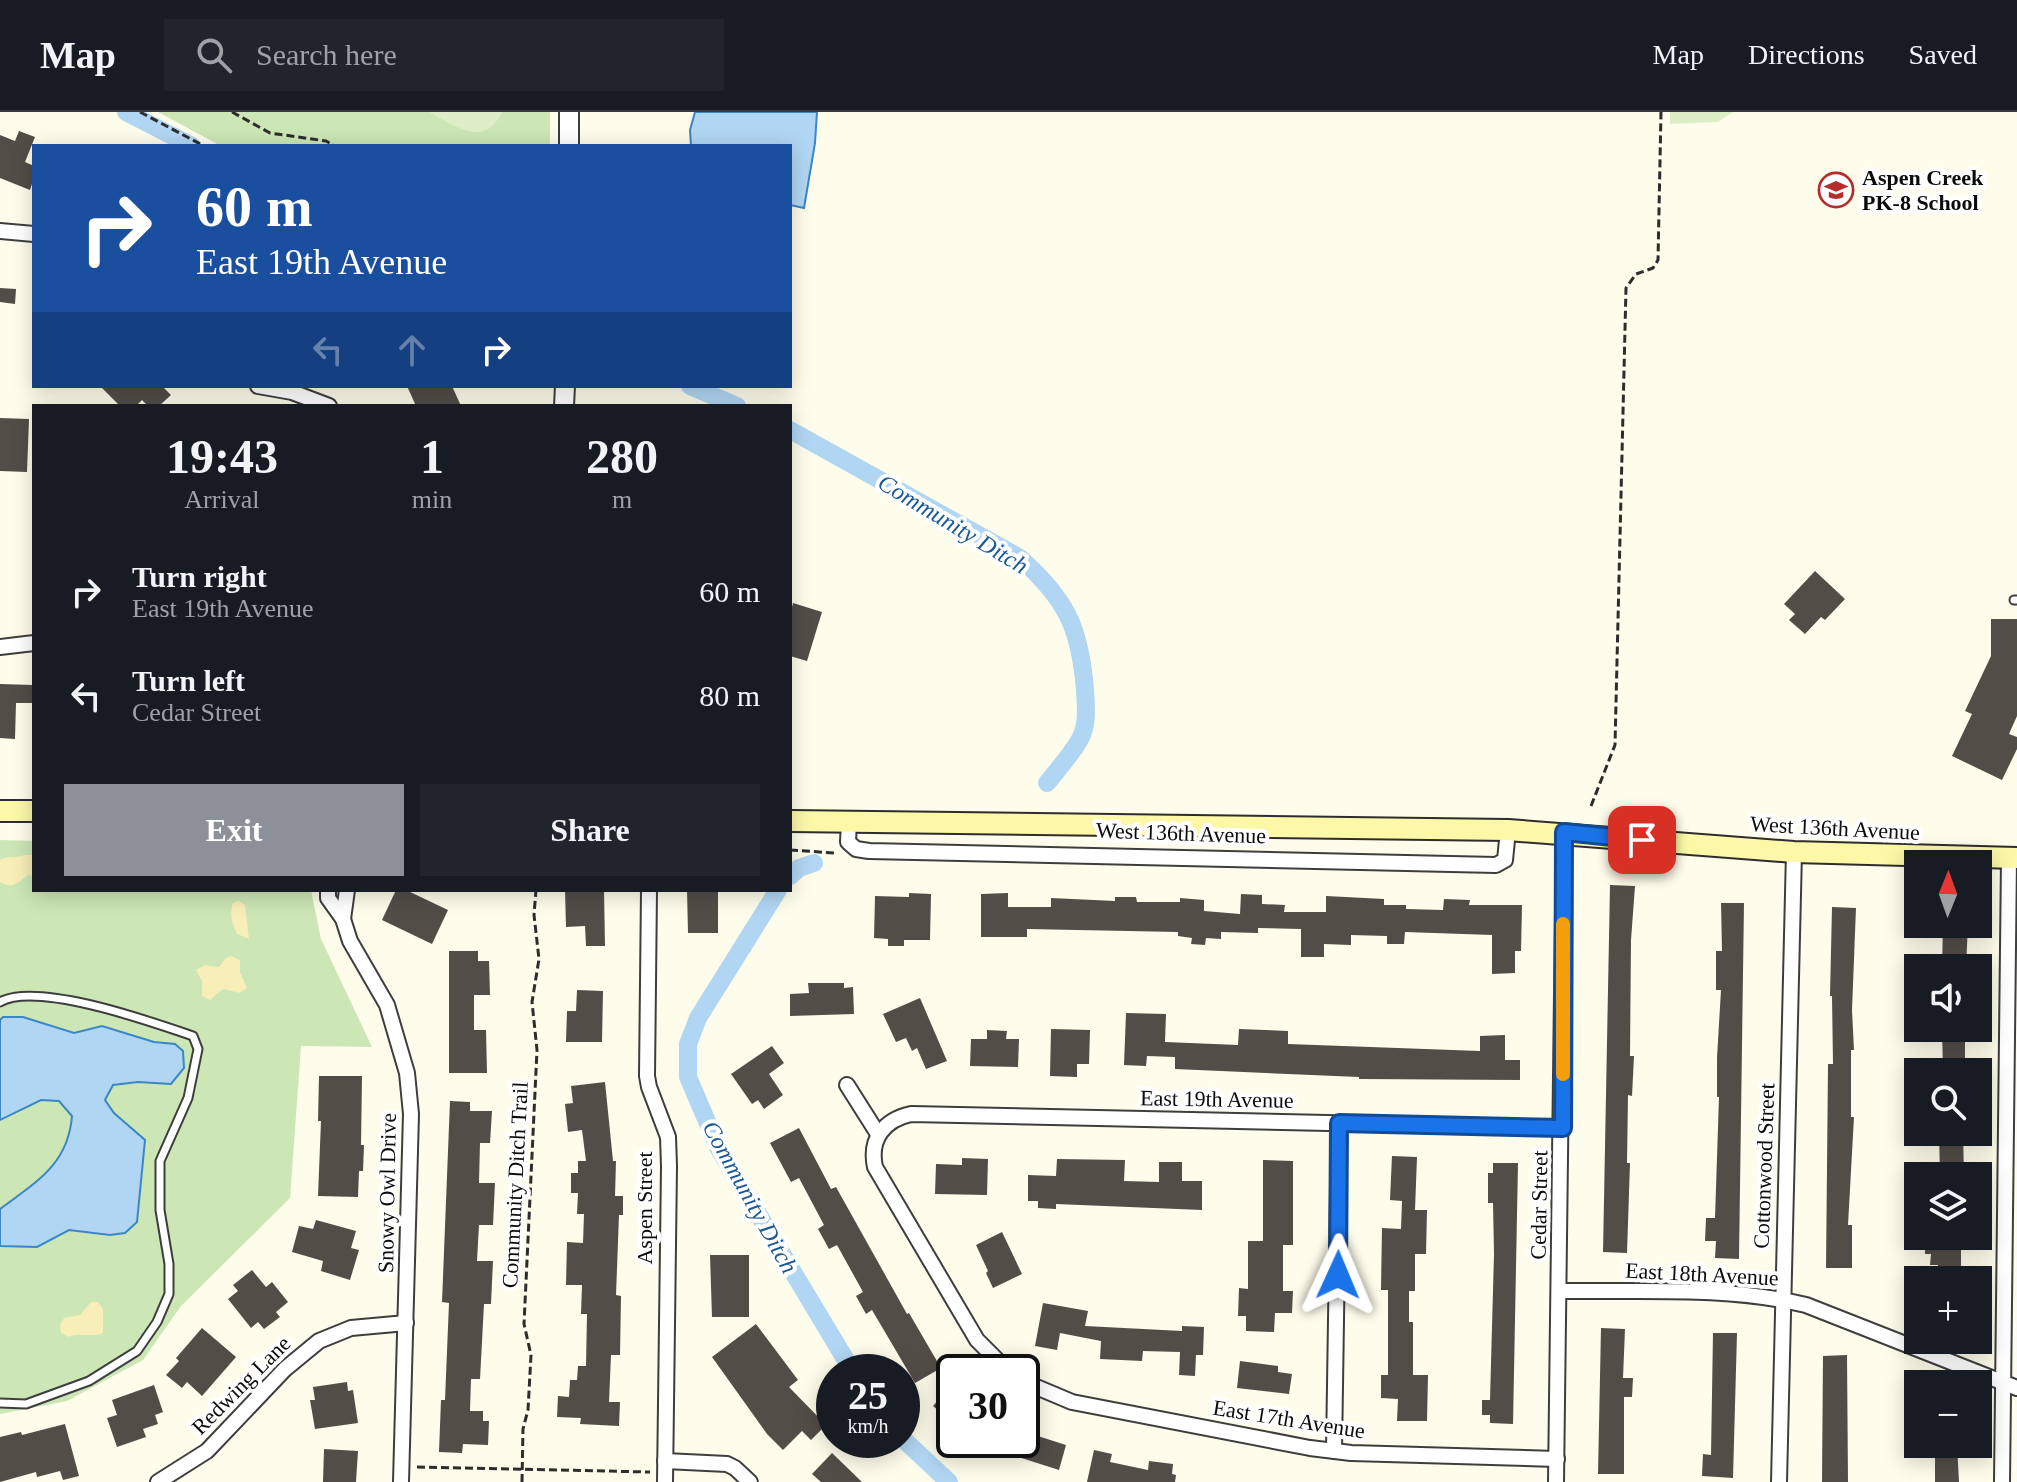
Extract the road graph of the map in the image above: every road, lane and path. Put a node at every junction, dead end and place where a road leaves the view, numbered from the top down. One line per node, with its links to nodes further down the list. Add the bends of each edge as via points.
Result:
1 (140, 112): 5 (path)
2 (232, 112): 6 (path, via 270,133)
3 (569, 112): 7 (street)
4 (1661, 112): 14 (path, via 1658,260 1626,288 1615,745)
5 (200, 144)
6 (331, 144)
7 (569, 144)
8 (0, 231): 9 (street)
9 (32, 234)
10 (269, 388): 11 (street)
11 (324, 404)
12 (32, 643): 13 (street)
13 (0, 647)
14 (1591, 806)
15 (0, 811): 16 (main road)
16 (32, 811)
17 (792, 821): 18 (main road, West 136th Avenue)
18 (849, 821): 19 (main road, West 136th Avenue); 19 (street, West 136th Avenue, via 848,842 869,851 1489,865 1505,860)
19 (1508, 830): 20 (main road, West 136th Avenue)
20 (1564, 832): 22 (main road, West 136th Avenue); 33 (street, Cedar Street)
21 (792, 850): 23 (path)
22 (1794, 852): 24 (main road, West 136th Avenue); 36 (street, Cottonwood Street)
23 (839, 853)
24 (2013, 858): 39 (street)
25 (328, 892): 29 (street, Snowy Owl Drive)
26 (347, 892): 29 (street)
27 (536, 892): 44 (path, Community Ditch Trail, via 539,959 532,1002 537,1050 524,1324 531,1355)
28 (649, 892): 45 (street, Aspen Street, via 647,1076 668,1137 669,1166)
29 (343, 919): 37 (street, Snowy Owl Drive, via 350,941 392,1004 407,1073 411,1114)
30 (0, 1002): 41 (lane, via 22,995 107,1007 193,1036 198,1049 188,1098 160,1161 169,1294 157,1322 137,1351 89,1381 26,1404)
31 (847, 1085): 34 (street)
32 (1339, 1123): 33 (street, East 19th Avenue); 34 (street, East 19th Avenue, via 911,1114 897,1117); 42 (street)
33 (1563, 1128): 35 (street, Cedar Street)
34 (878, 1134): 38 (street, via 875,1167 977,1340)
35 (1560, 1291): 36 (street, East 18th Avenue); 43 (street, Cedar Street)
36 (1782, 1299): 39 (street, East 18th Avenue); 51 (street, Cottonwood Street)
37 (406, 1323): 46 (street, Snowy Owl Drive); 47 (street, Redwing Lane, via 351,1328 319,1341 207,1451)
38 (991, 1354)
39 (2010, 1386): 52 (street)
40 (1040, 1389): 42 (street, East 17th Avenue, via 1072,1402)
41 (0, 1403)
42 (1334, 1451): 43 (street, East 17th Avenue)
43 (1557, 1459): 50 (street, Cedar Street)
44 (523, 1469): 45 (path); 46 (path); 48 (path, Community Ditch Trail)
45 (665, 1472): 49 (street, via 727,1464)
46 (401, 1474)
47 (158, 1482)
48 (522, 1482)
49 (750, 1482)
50 (1556, 1482)
51 (1779, 1482)
52 (2002, 1482)

